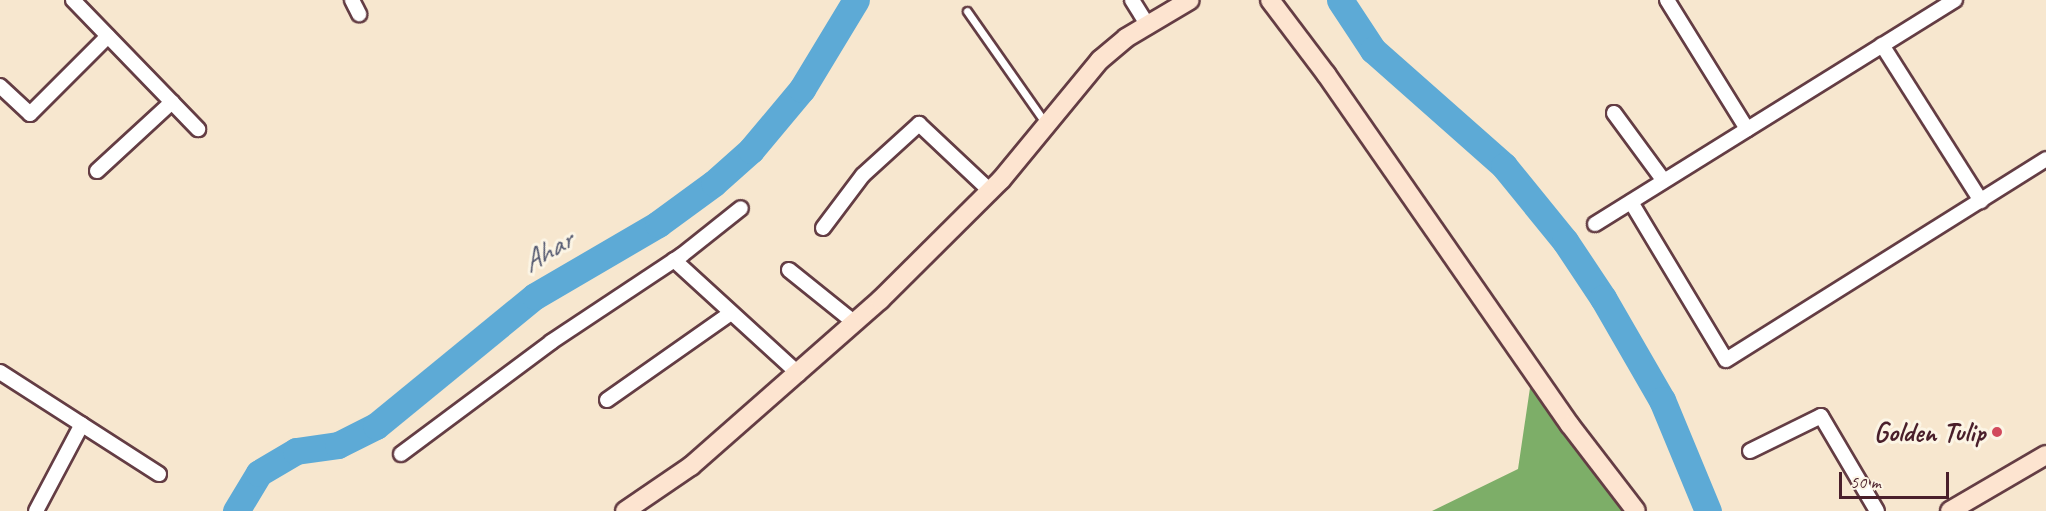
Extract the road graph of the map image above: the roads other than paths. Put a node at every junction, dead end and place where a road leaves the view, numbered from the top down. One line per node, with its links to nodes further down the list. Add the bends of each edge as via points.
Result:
1 (73, 0): 11 (street)
2 (352, 0): 9 (street)
3 (1132, 0): 10 (street)
4 (1190, 0): 10 (street)
5 (1270, 0): 42 (street, via 1326,74 1570,425)
6 (1667, 0): 18 (street)
7 (1955, 0): 12 (street)
8 (967, 11): 16 (lane)
9 (359, 14)
10 (1148, 26): 16 (street, via 1100,60)
11 (108, 36): 13 (street, via 30,114); 14 (street)
12 (1882, 45): 18 (street); 24 (street)
13 (0, 86)
14 (172, 102): 17 (street); 20 (street)
15 (1614, 113): 21 (street)
16 (1046, 124): 22 (street)
17 (198, 129)
18 (1747, 129): 21 (street)
19 (2046, 159): 24 (street)
20 (97, 171)
21 (1664, 181): 23 (street)
22 (990, 191): 27 (street, via 919,123 863,175); 31 (street)
23 (1631, 201): 24 (street, via 1726,360); 26 (street)
24 (1981, 201)
25 (741, 208): 28 (street)
26 (1595, 224)
27 (824, 228)
28 (674, 260): 30 (street); 37 (street, via 551,342)
29 (789, 270): 31 (street)
30 (731, 313): 33 (street); 34 (street)
31 (855, 323): 33 (street)
32 (0, 372): 35 (street)
33 (799, 374): 41 (street, via 691,466)
34 (607, 400)
35 (82, 424): 39 (street); 40 (street)
36 (1750, 451): 43 (street, via 1821,416)
37 (401, 454)
38 (2046, 455): 44 (street)
39 (159, 474)
40 (36, 511)
41 (625, 511)
42 (1636, 511)
43 (1877, 511)
44 (1950, 511)

